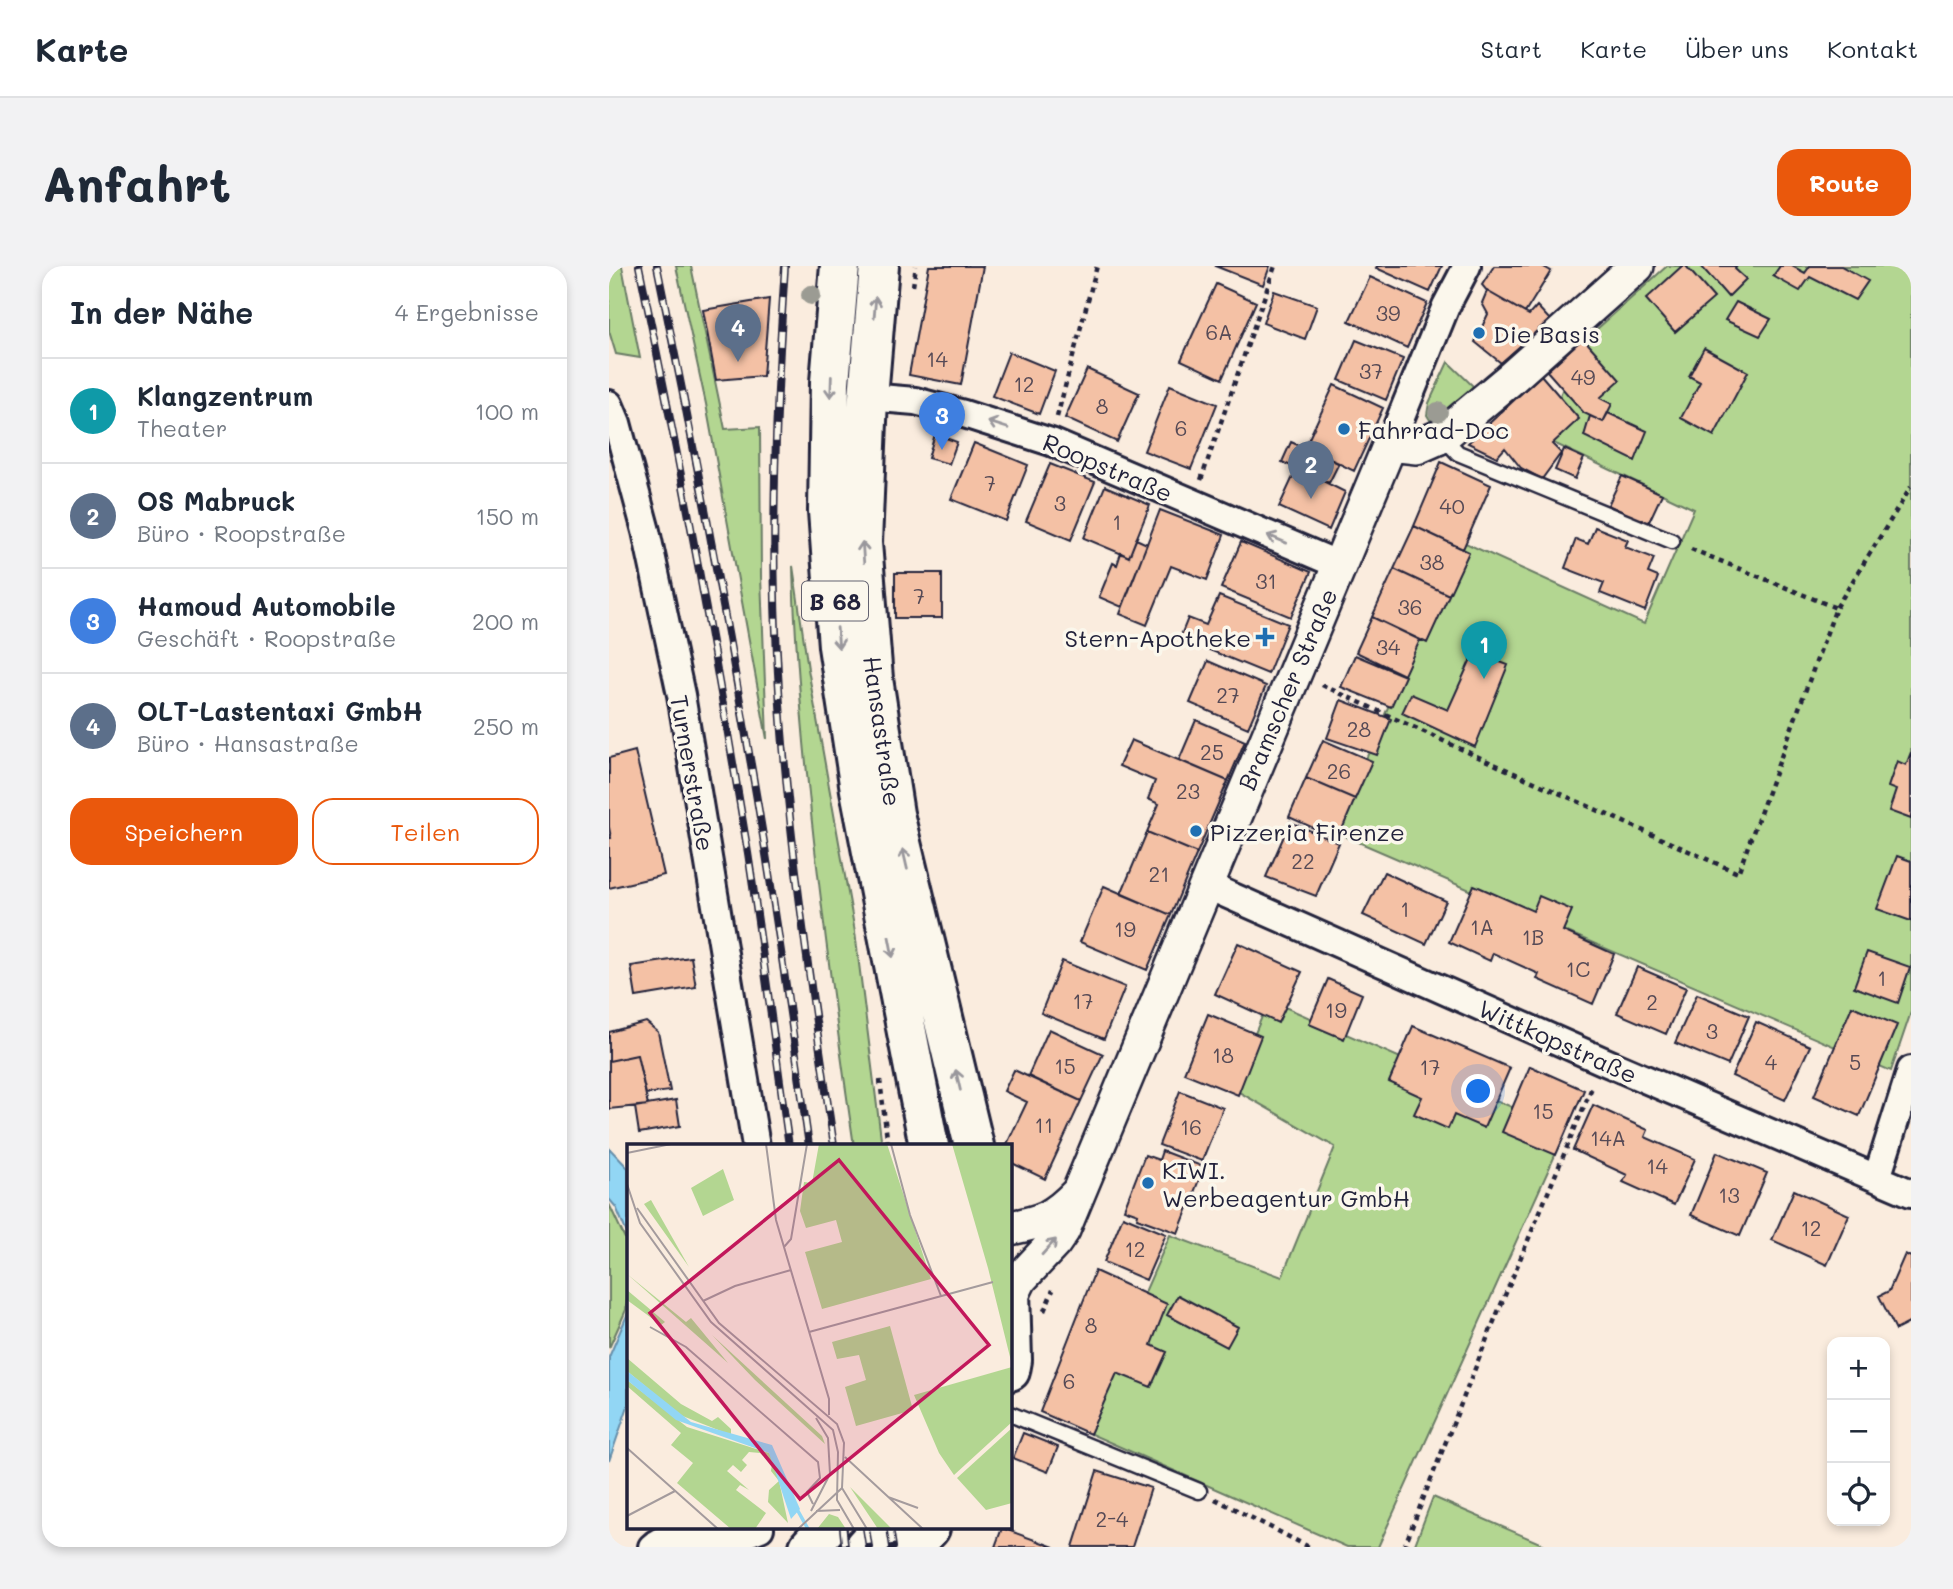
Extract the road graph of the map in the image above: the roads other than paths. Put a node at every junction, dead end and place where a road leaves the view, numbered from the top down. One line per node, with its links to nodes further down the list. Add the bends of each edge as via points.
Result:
1 (840, 266): 14 (main road, Hansastraße / B 68, one-way to 14, via 830,382 828,511 838,646 860,790)
2 (879, 266): 5 (main road, Hansastraße / B 68, one-way to 2)
3 (1467, 266): 8 (street, Bramscher Straße)
4 (1637, 266): 7 (street)
5 (868, 397): 10 (street, Roopstraße, one-way to 5, via 1051,442 915,401); 15 (main road, Hansastraße / B 68, one-way to 5, via 894,814 873,679 862,543)
6 (609, 404): 13 (street, Turnerstraße, via 646,531 681,695)
7 (1442, 436): 8 (street, via 1417,447); 9 (lane, via 1458,453)
8 (1390, 444): 10 (street, Bramscher Straße)
9 (1672, 541)
10 (1339, 565): 11 (street, Bramscher Straße)
11 (1206, 886): 16 (street, Wittkopstraße); 17 (street, Bramscher Straße)
12 (1911, 1070): 16 (street)
13 (756, 1144)
14 (929, 1144)
15 (974, 1144)
16 (1877, 1178): 18 (street, Wittkopstraße)
17 (1079, 1192): 19 (street, Bramscher Straße, via 1046,1219); 20 (street, Bramscher Straße, one-way to 17, via 1055,1243)
18 (1911, 1193)
19 (1011, 1228)
20 (1011, 1292)
21 (1011, 1327): 22 (main road)
22 (1011, 1366)
23 (1011, 1414): 24 (lane)
24 (1199, 1491)
25 (755, 1530): 29 (street, via 703,1543 659,1540)
26 (824, 1530): 30 (main road)
27 (879, 1530): 31 (main road)
28 (929, 1530): 32 (main road)
29 (652, 1547)
30 (809, 1547)
31 (864, 1547)
32 (912, 1547)

